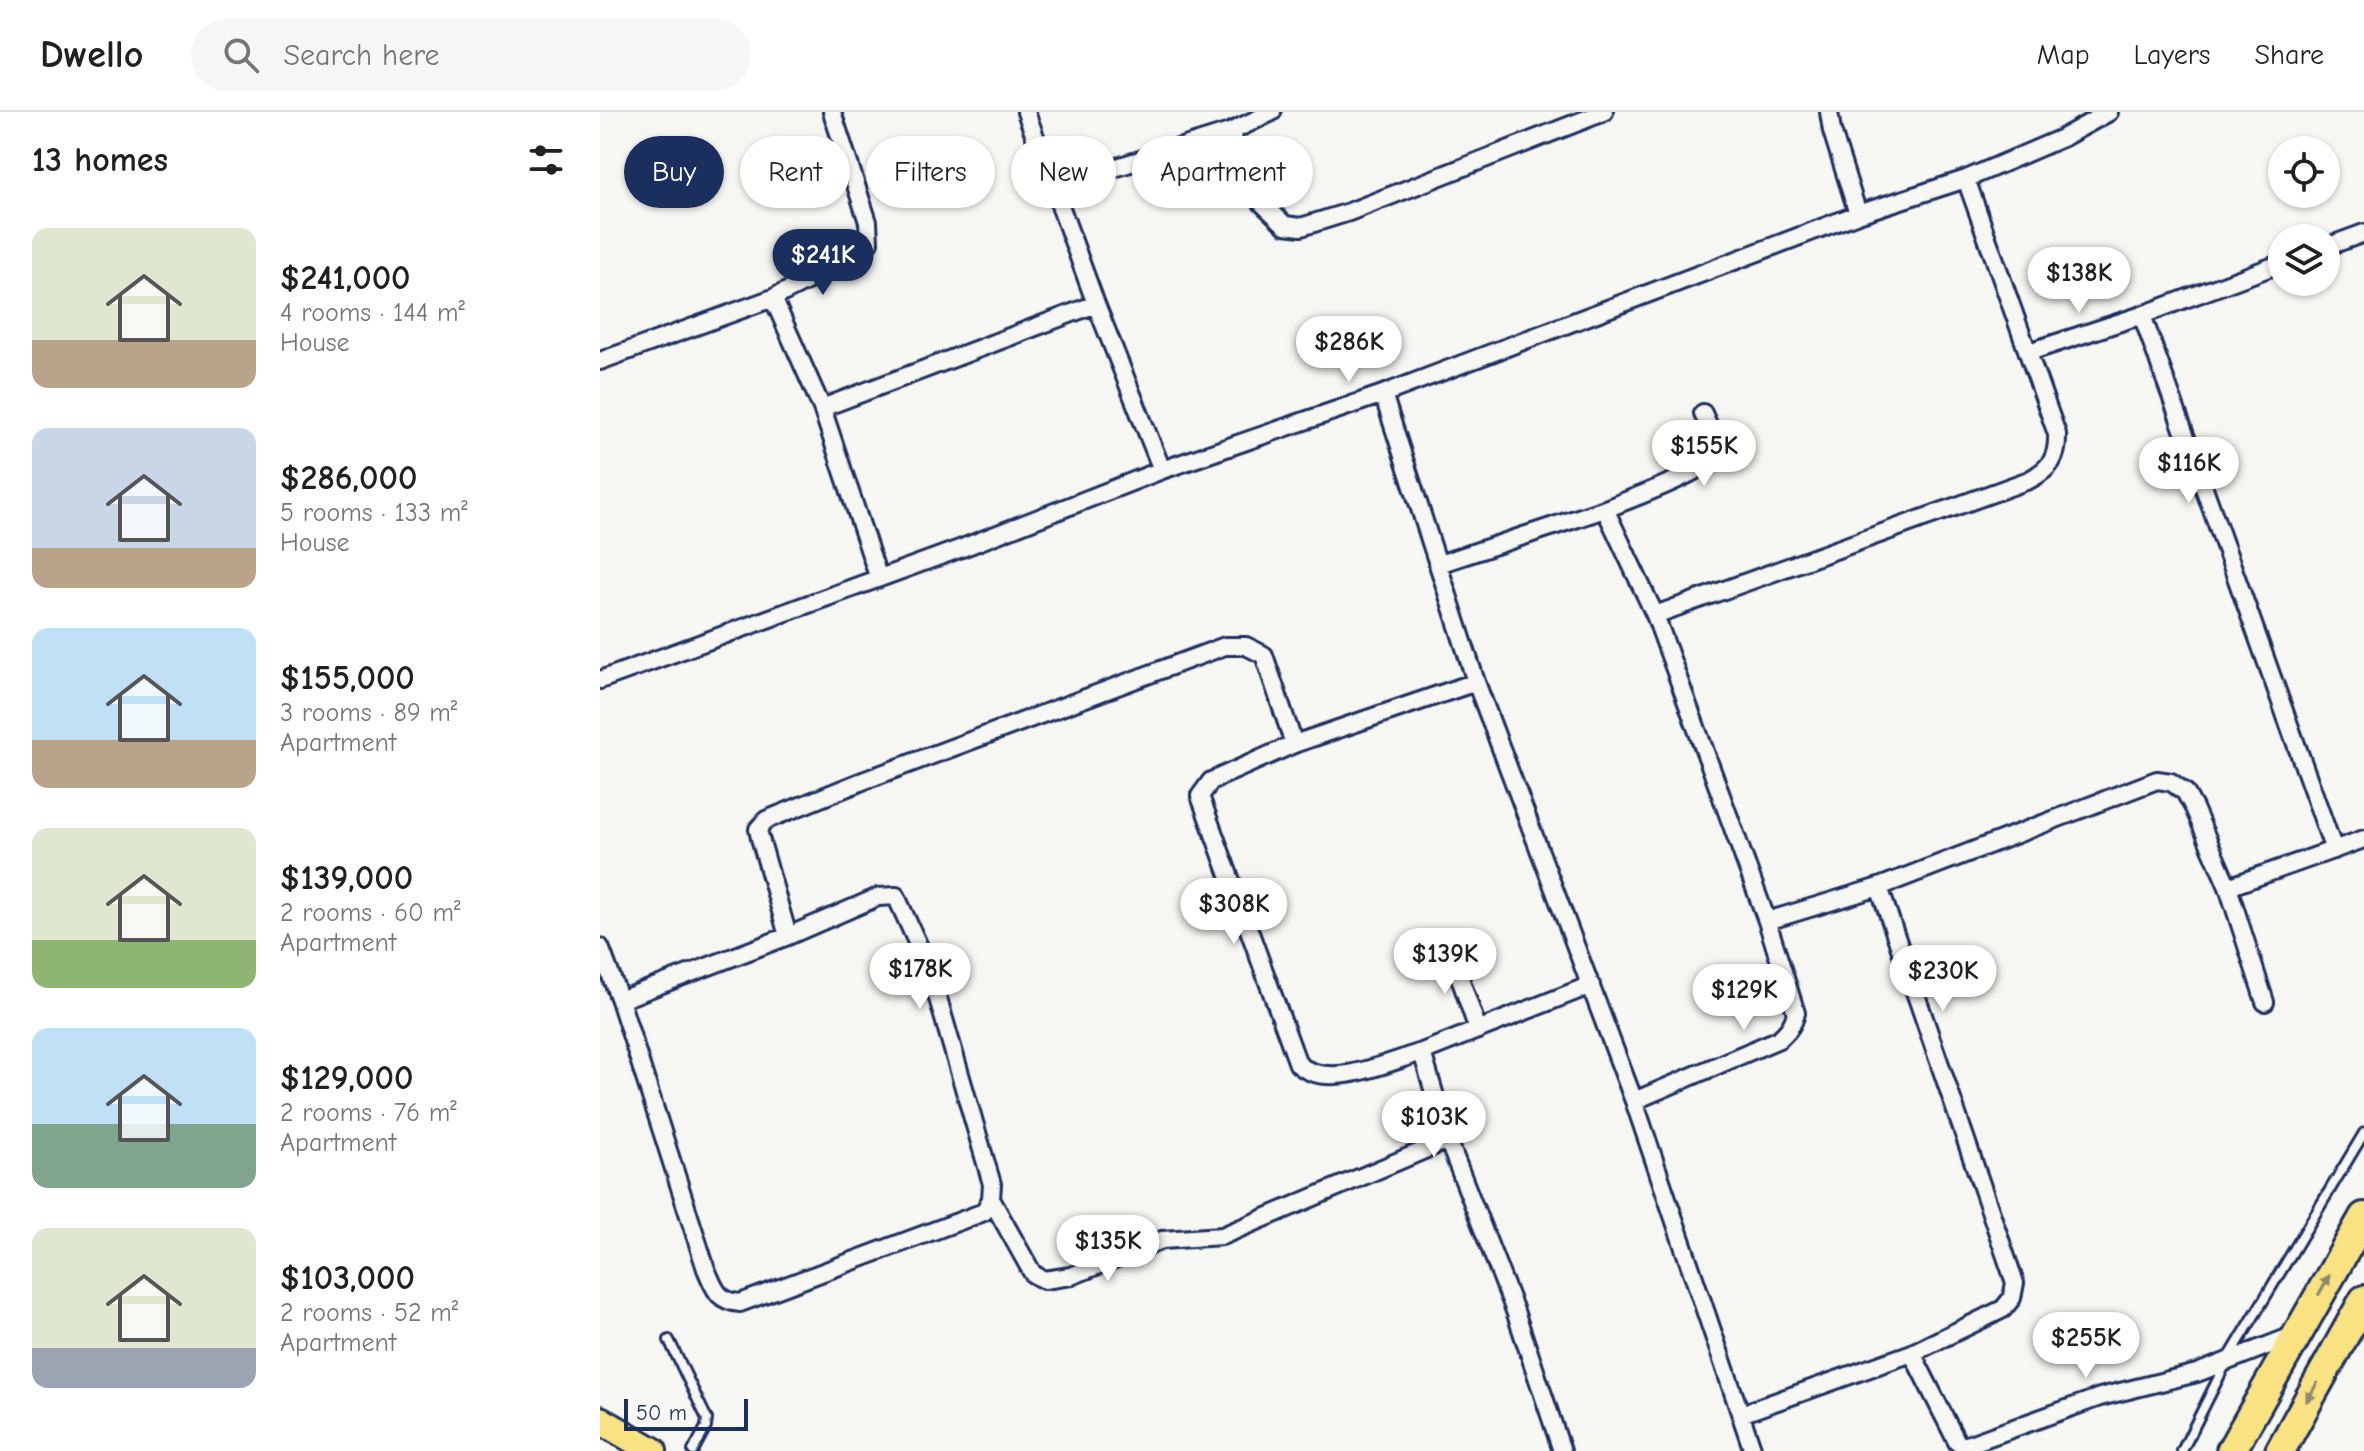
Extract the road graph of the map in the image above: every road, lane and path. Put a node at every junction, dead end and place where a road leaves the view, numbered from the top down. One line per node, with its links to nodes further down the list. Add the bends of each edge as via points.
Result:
1 (832, 112): 16 (street, via 868,222 869,242 860,254)
2 (1026, 112): 8 (street)
3 (1272, 112): 7 (street)
4 (1604, 112): 7 (street, via 1301,227 1285,225 1262,203)
5 (1829, 112): 12 (street)
6 (2109, 112): 10 (street)
7 (1230, 132): 9 (street)
8 (1035, 136)
9 (1116, 167)
10 (1966, 179): 12 (street); 19 (street)
11 (1061, 208): 17 (street)
12 (1858, 214): 21 (street)
13 (2364, 233): 14 (street)
14 (2340, 242)
15 (2268, 268): 18 (street)
16 (773, 298): 20 (street); 22 (street)
17 (1096, 304): 22 (street); 24 (street)
18 (2142, 315): 19 (street); 33 (street)
19 (2029, 352): 28 (street, via 2057,434 2055,457 2046,471)
20 (600, 361)
21 (1383, 394): 24 (street); 26 (street)
22 (822, 408): 27 (street)
23 (1703, 413): 25 (street, via 1715,442 1713,458)
24 (1162, 470): 27 (street)
25 (1605, 509): 26 (street); 28 (street)
26 (1439, 564): 30 (street)
27 (878, 576): 29 (street)
28 (1655, 615): 36 (street)
29 (600, 680)
30 (1476, 682): 31 (street); 40 (street)
31 (1294, 744): 37 (street, via 1264,655 1246,646 1225,646 860,782 766,820 758,829); 44 (street, via 1211,781 1200,796 1298,1064 1306,1071 1333,1076)
32 (2364, 839): 33 (street)
33 (2334, 850): 35 (street)
34 (1879, 887): 35 (street, via 2157,780 2185,792); 36 (street); 53 (street, via 2015,1283 2003,1309)
35 (2228, 887): 42 (street)
36 (1767, 921): 45 (street, via 1796,1013 1787,1032)
37 (788, 936): 41 (street); 48 (street, via 878,897 896,896 930,971 992,1184)
38 (600, 947): 41 (street)
39 (1450, 949): 43 (street)
40 (1591, 985): 43 (street); 45 (street)
41 (620, 1000): 48 (street, via 706,1269 727,1302 740,1303 980,1215)
42 (2265, 1002)
43 (1478, 1030): 44 (street)
44 (1422, 1052): 47 (street)
45 (1634, 1101): 55 (street)
46 (2364, 1133): 54 (lane)
47 (1448, 1140): 48 (street, via 1222,1236 1162,1240 1071,1276 1044,1280 1033,1274); 61 (street, via 1515,1311)
48 (991, 1199)
49 (2364, 1217): 51 (highway, one-way to 49)
50 (2363, 1304): 58 (highway, one-way to 58)
51 (2297, 1334): 54 (street); 56 (highway)
52 (669, 1340): 60 (lane, via 707,1419)
53 (1912, 1353): 54 (street, via 1957,1442 1964,1446 2100,1397); 55 (street)
54 (2227, 1361): 63 (lane)
55 (1741, 1414): 62 (street)
56 (2253, 1414): 58 (highway); 64 (highway)
57 (600, 1420): 59 (main road)
58 (2292, 1425): 65 (highway)
59 (653, 1451)
60 (693, 1451)
61 (1562, 1451)
62 (1753, 1451)
63 (2182, 1451)
64 (2231, 1451)
65 (2280, 1451)

